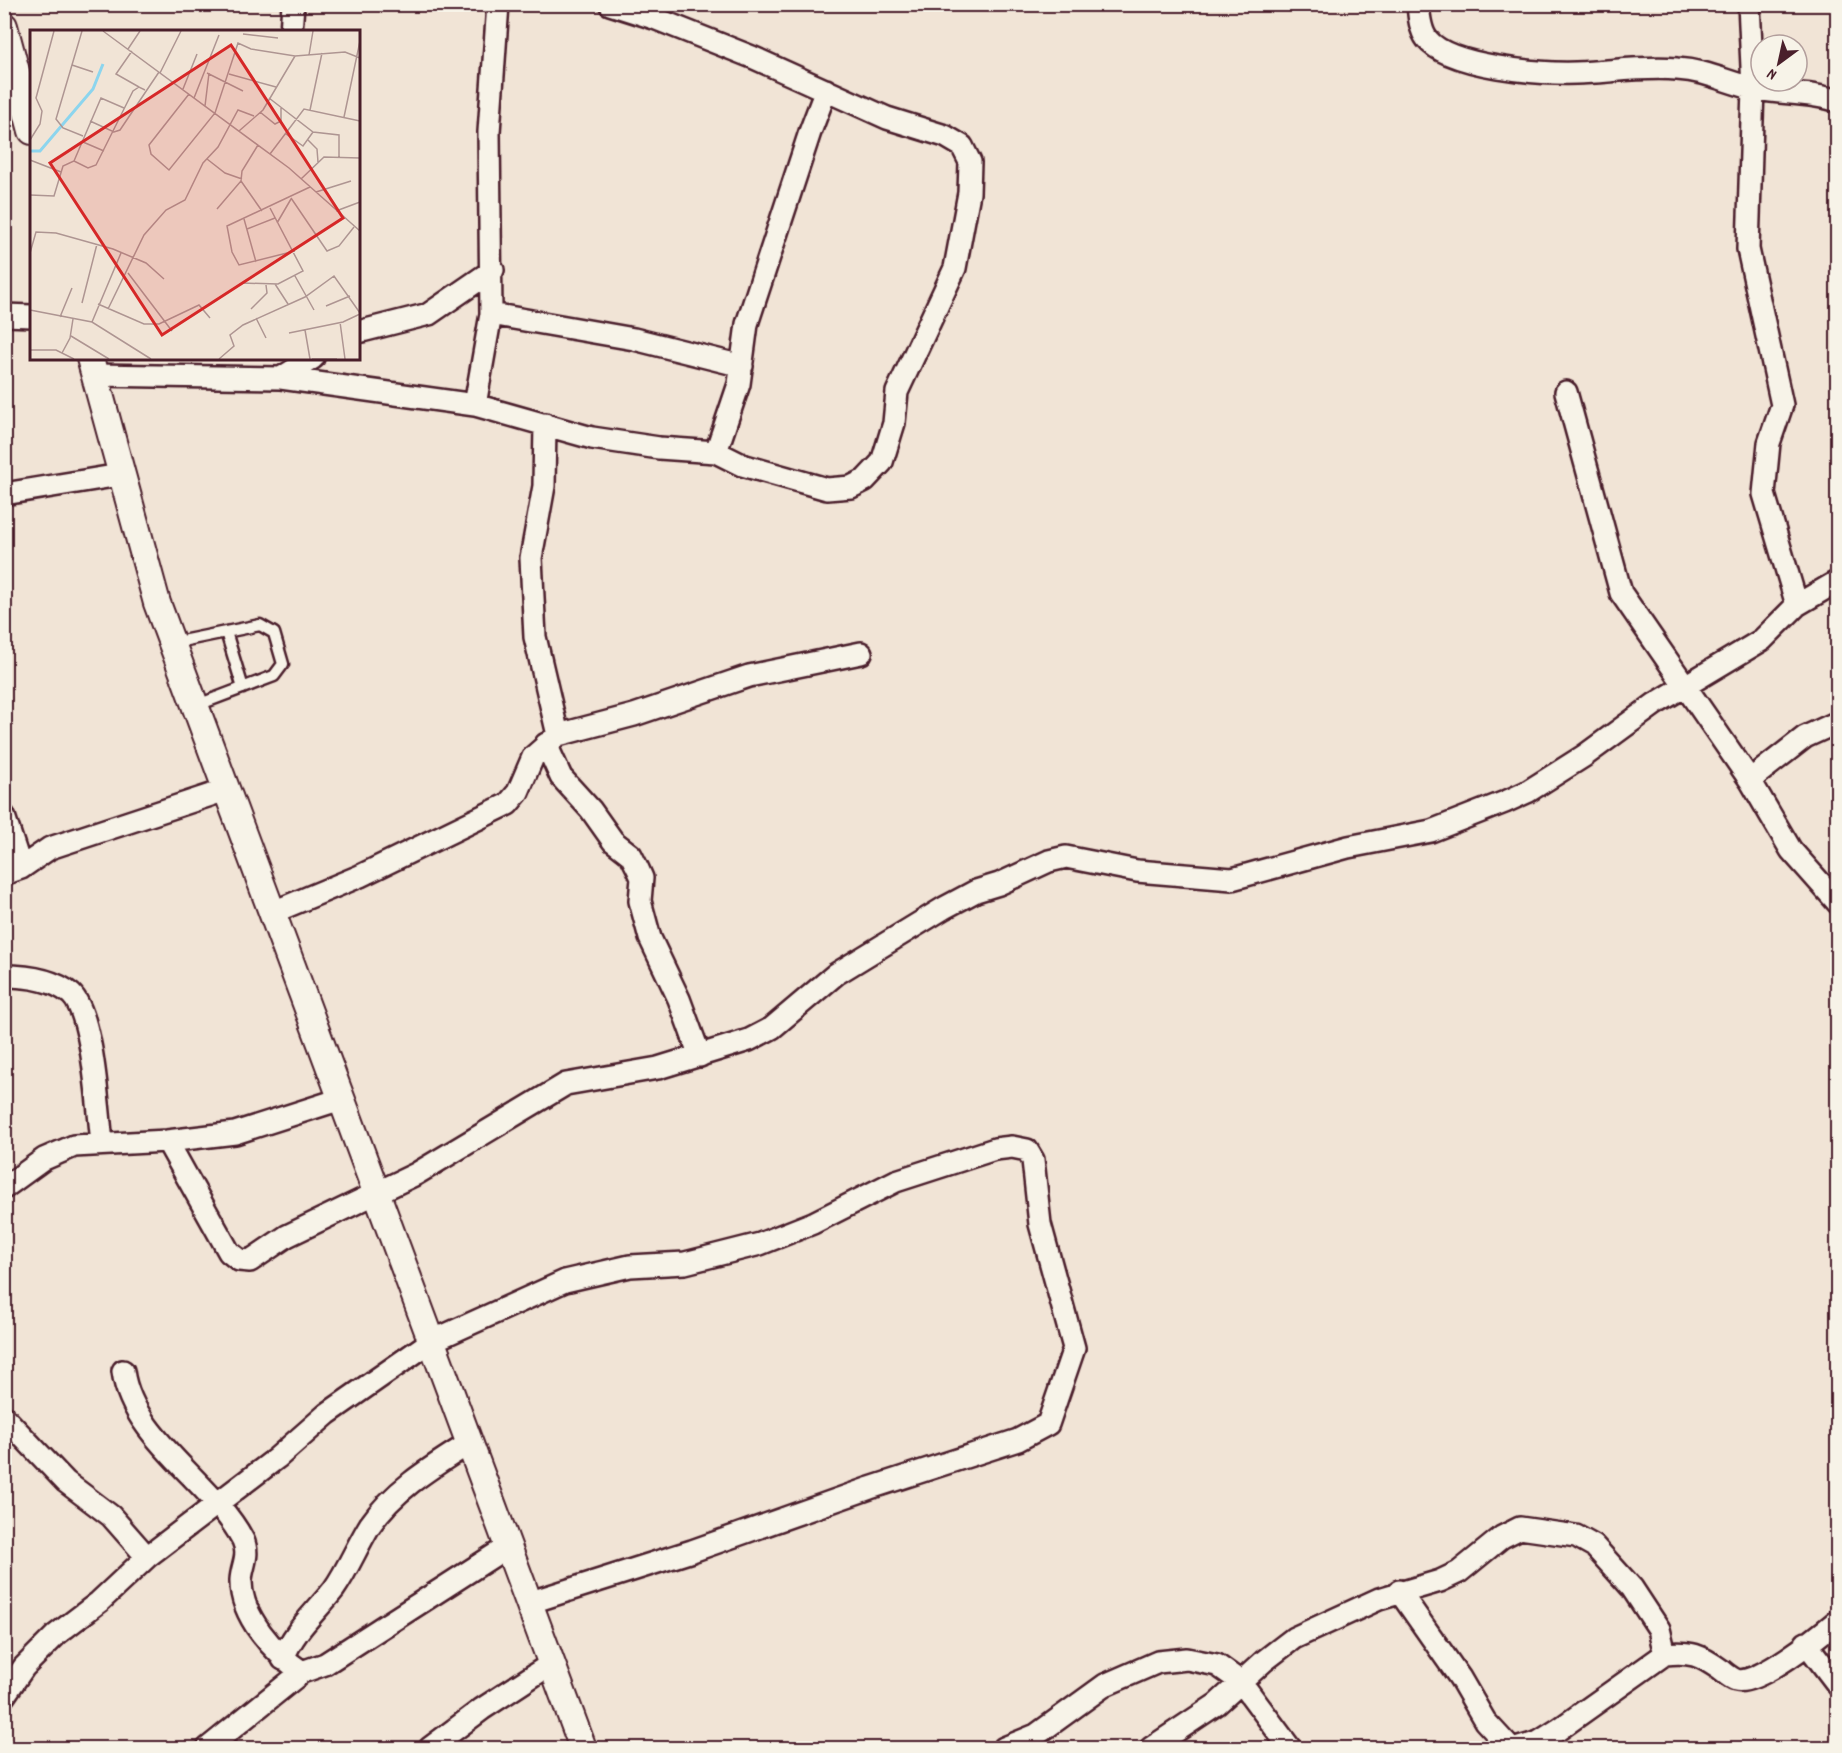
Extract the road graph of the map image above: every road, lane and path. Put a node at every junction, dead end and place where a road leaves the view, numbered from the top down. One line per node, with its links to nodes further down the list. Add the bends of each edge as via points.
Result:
1 (293, 4): 7 (street)
2 (498, 4): 16 (street, via 489,132)
3 (609, 4): 11 (street, via 676,27)
4 (1418, 4): 10 (street, via 1426,38 1437,49 1479,65 1573,73 1676,69 1715,74)
5 (1749, 4): 8 (street)
6 (4, 26): 9 (street)
7 (291, 30)
8 (1750, 33)
9 (12, 86): 15 (street)
10 (1749, 87)
11 (826, 90): 23 (street, via 747,324); 29 (street, via 886,118 945,136 962,146 970,162 969,193 955,268 897,392 894,423 882,462 866,480 851,487 827,489 742,465)
12 (1753, 93): 33 (street, via 1748,249 1782,405 1769,443 1764,494)
13 (1797, 93): 14 (street)
14 (1838, 101)
15 (30, 126)
16 (492, 270): 17 (street); 20 (street, via 429,314)
17 (491, 314): 23 (street, via 634,339); 27 (street)
18 (4, 315): 19 (street)
19 (30, 316)
20 (360, 331)
21 (291, 360): 25 (street)
22 (310, 360): 25 (street)
23 (742, 366): 29 (street)
24 (92, 367): 25 (street); 30 (street)
25 (281, 378): 27 (street)
26 (1566, 392): 37 (street, via 1621,593)
27 (476, 405): 28 (street)
28 (545, 424): 29 (street, via 592,438); 41 (street, via 544,486 531,558 535,637)
29 (716, 452)
30 (120, 475): 31 (street); 35 (street)
31 (4, 494)
32 (1838, 581): 33 (street)
33 (1797, 605): 37 (street, via 1762,640)
34 (226, 632): 35 (lane); 38 (lane); 38 (lane, via 260,625 274,633 283,664 280,671)
35 (172, 644): 39 (street)
36 (861, 653): 41 (street, via 729,681)
37 (1686, 686): 42 (street); 49 (street, via 1527,792 1431,831 1348,847 1232,879 1137,871 1066,857 1049,861 944,908 836,974 764,1032)
38 (243, 688): 39 (lane)
39 (195, 706): 43 (street)
40 (1838, 722): 42 (street, via 1798,741)
41 (552, 740): 47 (street, via 533,757 519,792 508,804 360,876); 49 (street, via 561,777 613,841 631,855 638,869 642,878 640,901 650,938)
42 (1750, 780): 46 (street, via 1791,850)
43 (226, 790): 45 (street, via 50,848); 47 (street)
44 (4, 816): 45 (street)
45 (13, 871)
46 (1838, 903)
47 (271, 914): 50 (street)
48 (4, 976): 52 (street, via 28,976 53,985 70,993 81,1007 95,1076)
49 (700, 1056): 54 (street, via 658,1068 566,1084)
50 (341, 1100): 51 (street, via 235,1133); 54 (street)
51 (167, 1141): 52 (street); 54 (street, via 229,1252 239,1260 250,1261 287,1236)
52 (102, 1142): 53 (street, via 74,1146 44,1159)
53 (4, 1188)
54 (375, 1195): 55 (street)
55 (430, 1342): 58 (street); 59 (street, via 327,1414 277,1458); 63 (street, via 565,1281 630,1266 685,1263 759,1244 896,1181 995,1149 1027,1150 1033,1160 1040,1224 1074,1348 1048,1424 1018,1440)
56 (123, 1371): 59 (street, via 125,1390 135,1410)
57 (4, 1417): 61 (street, via 66,1482 111,1515)
58 (468, 1444): 60 (street); 67 (street, via 415,1478 388,1502 333,1589 296,1634)
59 (216, 1503): 61 (street); 67 (street, via 243,1542 247,1557 241,1577 246,1606)
60 (507, 1547): 63 (street); 69 (street, via 325,1664)
61 (147, 1557): 72 (street, via 24,1666)
62 (1399, 1591): 66 (street, via 1459,1572 1502,1537 1520,1528 1576,1536 1608,1558 1632,1588 1659,1629); 70 (street, via 1294,1638); 79 (street, via 1485,1721)
63 (528, 1603): 68 (street)
64 (1838, 1620): 65 (street)
65 (1806, 1643): 66 (street, via 1764,1674 1746,1682 1734,1680 1701,1656); 71 (street)
66 (1665, 1654): 80 (street, via 1539,1742)
67 (284, 1659): 69 (street)
68 (551, 1664): 74 (street, via 482,1708); 75 (street)
69 (302, 1672): 73 (street)
70 (1241, 1682): 76 (street, via 1217,1665 1187,1659 1158,1662 1105,1685 1036,1735); 77 (street); 78 (street)
71 (1838, 1685)
72 (4, 1696)
73 (208, 1749)
74 (430, 1749)
75 (583, 1749)
76 (1004, 1749)
77 (1151, 1749)
78 (1290, 1749)
79 (1510, 1749)
80 (1519, 1749)

